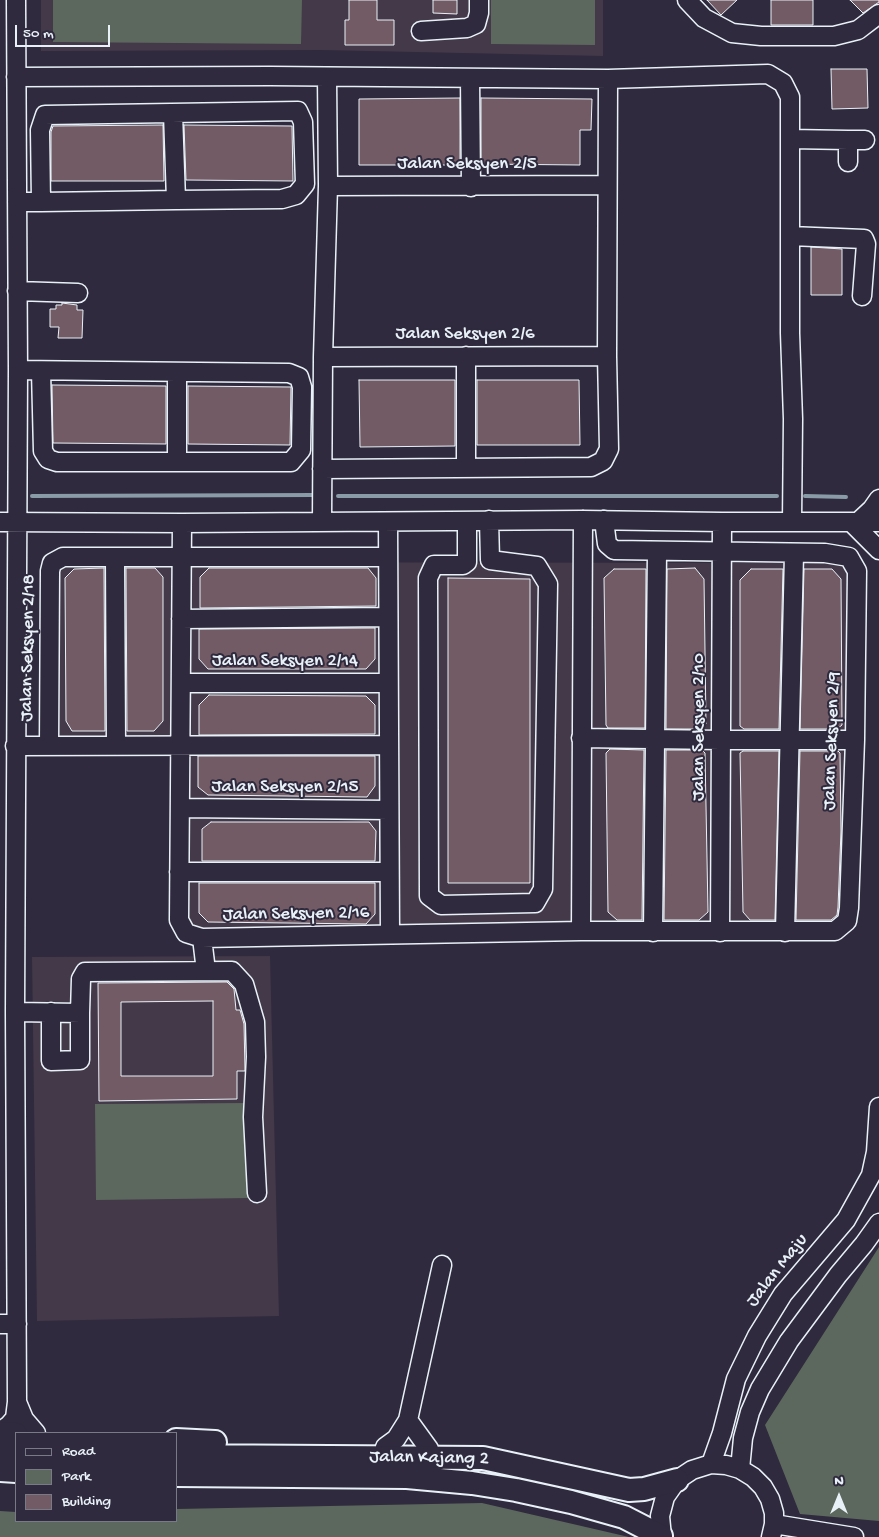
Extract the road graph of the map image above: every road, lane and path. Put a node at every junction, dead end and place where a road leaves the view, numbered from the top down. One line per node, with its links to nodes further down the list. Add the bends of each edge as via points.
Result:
1 (16, 0): 6 (street)
2 (479, 0): 5 (street, via 476,24 467,28)
3 (687, 0): 4 (street, via 704,18 732,33 760,36 834,36 858,30)
4 (879, 14)
5 (421, 31)
6 (16, 76): 7 (street); 17 (street)
7 (327, 76): 8 (street); 14 (street)
8 (470, 78): 9 (street); 15 (street)
9 (608, 79): 11 (street, via 768,74 784,83 790,97); 13 (street)
10 (173, 113): 16 (street); 16 (street, via 298,111 303,122 305,184 296,194 282,199); 18 (street, via 45,115 40,130)
11 (790, 139): 12 (street, via 856,140); 19 (street)
12 (848, 162)
13 (607, 185): 15 (street, Jalan Seksyen 2/5); 25 (street)
14 (328, 186): 15 (street, Jalan Seksyen 2/5); 26 (street)
15 (471, 187)
16 (176, 200): 18 (street)
17 (17, 202): 18 (street); 20 (street)
18 (41, 202)
19 (790, 236): 23 (street, via 864,239); 42 (street)
20 (8, 238): 21 (street)
21 (17, 291): 22 (street); 27 (street)
22 (78, 293)
23 (862, 296)
24 (466, 356): 25 (street, Jalan Seksyen 2/6); 26 (street, Jalan Seksyen 2/6); 31 (street)
25 (607, 356): 31 (street, via 609,449 603,461 591,467)
26 (323, 357): 32 (street)
27 (18, 370): 28 (street); 38 (street)
28 (41, 371): 29 (street); 30 (street, via 43,452 48,459 57,462)
29 (177, 373): 30 (street); 30 (street, via 289,373 299,377 302,396 301,450 291,462)
30 (177, 462)
31 (466, 467): 32 (street)
32 (322, 469): 39 (street)
33 (879, 500): 43 (street)
34 (467, 520): 35 (street); 35 (street, via 467,562 463,565 434,565 428,578 429,896 441,905 536,903 543,889 548,584 536,566 490,560); 40 (street)
35 (489, 520): 36 (street)
36 (583, 520): 37 (street); 57 (street)
37 (604, 520): 41 (street); 47 (street, via 607,544 614,550)
38 (8, 522): 45 (street); 64 (street)
39 (322, 522): 40 (street); 45 (street)
40 (388, 522): 50 (street)
41 (722, 522): 42 (street); 48 (street, Jalan Seksyen 2/10)
42 (792, 522): 43 (street)
43 (855, 522): 44 (street); 46 (street)
44 (879, 522)
45 (182, 523): 52 (street)
46 (879, 550)
47 (657, 552): 48 (street); 58 (street)
48 (722, 552): 49 (street); 59 (street, Jalan Seksyen 2/10)
49 (794, 554): 60 (street); 61 (street, Jalan Seksyen 2/9, via 849,556 857,570)
50 (388, 556): 52 (street); 53 (street)
51 (115, 557): 52 (street); 62 (street); 65 (street, Jalan Seksyen 2/18, via 63,557 52,563)
52 (182, 557): 54 (street)
53 (388, 617): 54 (street); 56 (street)
54 (181, 619): 55 (street)
55 (181, 683): 56 (street, Jalan Seksyen 2/14); 63 (street)
56 (388, 683): 66 (street)
57 (581, 738): 58 (street); 72 (street)
58 (656, 740): 59 (street); 73 (street)
59 (720, 740): 60 (street); 74 (street, Jalan Seksyen 2/10)
60 (791, 740): 61 (street); 75 (street)
61 (855, 740): 71 (street, Jalan Seksyen 2/9, via 849,908 847,921)
62 (116, 745): 63 (street); 65 (street)
63 (180, 745): 66 (street); 67 (street)
64 (15, 746): 65 (street); 79 (street)
65 (49, 746)
66 (389, 746): 68 (street)
67 (180, 808): 68 (street, Jalan Seksyen 2/15); 69 (street)
68 (389, 810): 70 (street)
69 (179, 872): 70 (street); 77 (street, via 179,920 186,933)
70 (390, 872): 76 (street)
71 (842, 927): 75 (street, Jalan Seksyen 2/16, via 835,931)
72 (581, 931): 73 (street, Jalan Seksyen 2/16); 76 (street, Jalan Seksyen 2/16)
73 (653, 932): 74 (street, Jalan Seksyen 2/16)
74 (720, 932): 75 (street, Jalan Seksyen 2/16)
75 (785, 932)
76 (390, 934): 77 (street, Jalan Seksyen 2/16)
77 (202, 938): 78 (street)
78 (206, 971): 81 (street, via 86,972 81,979); 83 (street, via 232,971 244,984 252,1007 256,1044 253,1117)
79 (15, 1012): 80 (street); 86 (street)
80 (51, 1012): 81 (street); 81 (street, via 51,1061 80,1060)
81 (80, 1013)
82 (879, 1107): 99 (street, Jalan Maju, via 871,1176 846,1220 783,1294 757,1336 736,1379)
83 (257, 1193)
84 (879, 1222): 100 (street, via 788,1341 760,1389 743,1438)
85 (442, 1265): 88 (street)
86 (8, 1324): 87 (street)
87 (17, 1402): 89 (street, via 15,1418); 90 (street, via 24,1419)
88 (408, 1420): 93 (street, via 396,1439); 94 (street)
89 (0, 1432): 91 (main road)
90 (35, 1432)
91 (15, 1434)
92 (178, 1440): 93 (main road)
93 (385, 1448): 94 (main road)
94 (430, 1449): 98 (main road)
95 (0, 1453): 96 (main road)
96 (15, 1454)
97 (178, 1456): 98 (main road, Jalan Kajang 2)
98 (483, 1458): 104 (main road, Jalan Kajang 2, via 630,1490)
99 (711, 1464): 100 (street); 104 (street, via 692,1470)
100 (740, 1469): 109 (street, via 753,1477 770,1499)
101 (0, 1470): 102 (main road)
102 (15, 1472)
103 (178, 1474): 105 (main road, Jalan Kajang 2, via 407,1477)
104 (677, 1480): 110 (street, via 665,1497 660,1516)
105 (472, 1483): 108 (main road); 110 (main road, Jalan Kajang 2, via 514,1489 615,1514)
106 (0, 1484): 107 (main road)
107 (15, 1484)
108 (178, 1484)
109 (773, 1530): 111 (street)
110 (661, 1536)
111 (854, 1537)

